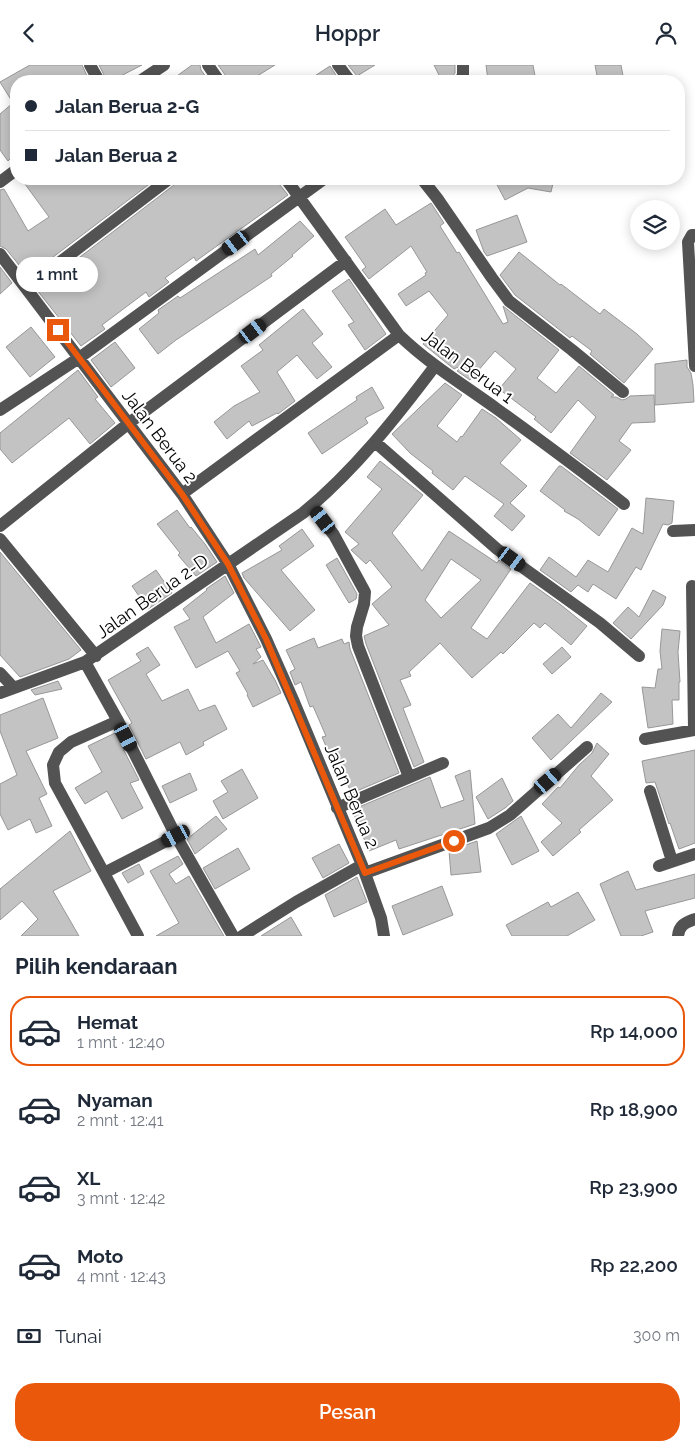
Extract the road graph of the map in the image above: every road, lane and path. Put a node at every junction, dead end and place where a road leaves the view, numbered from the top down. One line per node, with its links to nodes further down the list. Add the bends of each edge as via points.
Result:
1 (164, 65): 2 (street)
2 (149, 75)
3 (161, 185): 11 (street)
4 (290, 185): 7 (street, Jalan Berua 1)
5 (316, 185): 7 (street)
6 (427, 185): 16 (street, via 509,301)
7 (299, 197): 10 (street, Jalan Berua 1); 13 (street)
8 (695, 235): 15 (street, via 688,242)
9 (0, 254): 11 (street, Jalan Berua 2)
10 (346, 261): 12 (street, Jalan Berua 1); 18 (street)
11 (26, 288): 13 (street, Jalan Berua 2)
12 (399, 335): 14 (street, Jalan Berua 1); 20 (street)
13 (79, 358): 17 (street); 18 (street, Jalan Berua 2)
14 (435, 366): 19 (street, Jalan Berua 2-D); 21 (street, Jalan Berua 1)
15 (695, 366)
16 (623, 393)
17 (0, 409)
18 (129, 423): 20 (street, Jalan Berua 2); 23 (street)
19 (375, 442): 22 (street, Jalan Berua 2-D); 29 (street, via 498,549 600,623)
20 (182, 494): 27 (street, Jalan Berua 2)
21 (624, 504)
22 (312, 506): 27 (street, Jalan Berua 2-D); 39 (street, via 334,535 365,592 357,627 358,646)
23 (0, 526)
24 (695, 530): 25 (street)
25 (673, 531)
26 (0, 539): 30 (street)
27 (228, 564): 30 (street, Jalan Berua 2-D); 41 (street, Jalan Berua 2, via 266,639)
28 (692, 586): 35 (street)
29 (639, 656)
30 (90, 659): 32 (street, Jalan Berua 2-D); 34 (street)
31 (0, 673): 32 (street)
32 (13, 687): 33 (street, Jalan Berua 2-D)
33 (0, 693)
34 (118, 721): 42 (street); 47 (street, via 71,742 53,765 55,783)
35 (694, 730): 36 (street)
36 (645, 739)
37 (587, 747): 46 (street, via 510,815 489,828)
38 (443, 763): 39 (street)
39 (409, 777): 41 (street)
40 (650, 791): 44 (street)
41 (337, 807): 46 (street, Jalan Berua 2)
42 (176, 836): 47 (street); 50 (street)
43 (695, 854): 44 (street)
44 (672, 861): 45 (street)
45 (658, 866)
46 (363, 869): 51 (street, via 296,902); 52 (street, Jalan Berua 2, via 381,918)
47 (104, 873): 49 (street)
48 (695, 919): 53 (street, via 684,923)
49 (138, 936)
50 (233, 936)
51 (242, 936)
52 (384, 936)
53 (678, 936)

